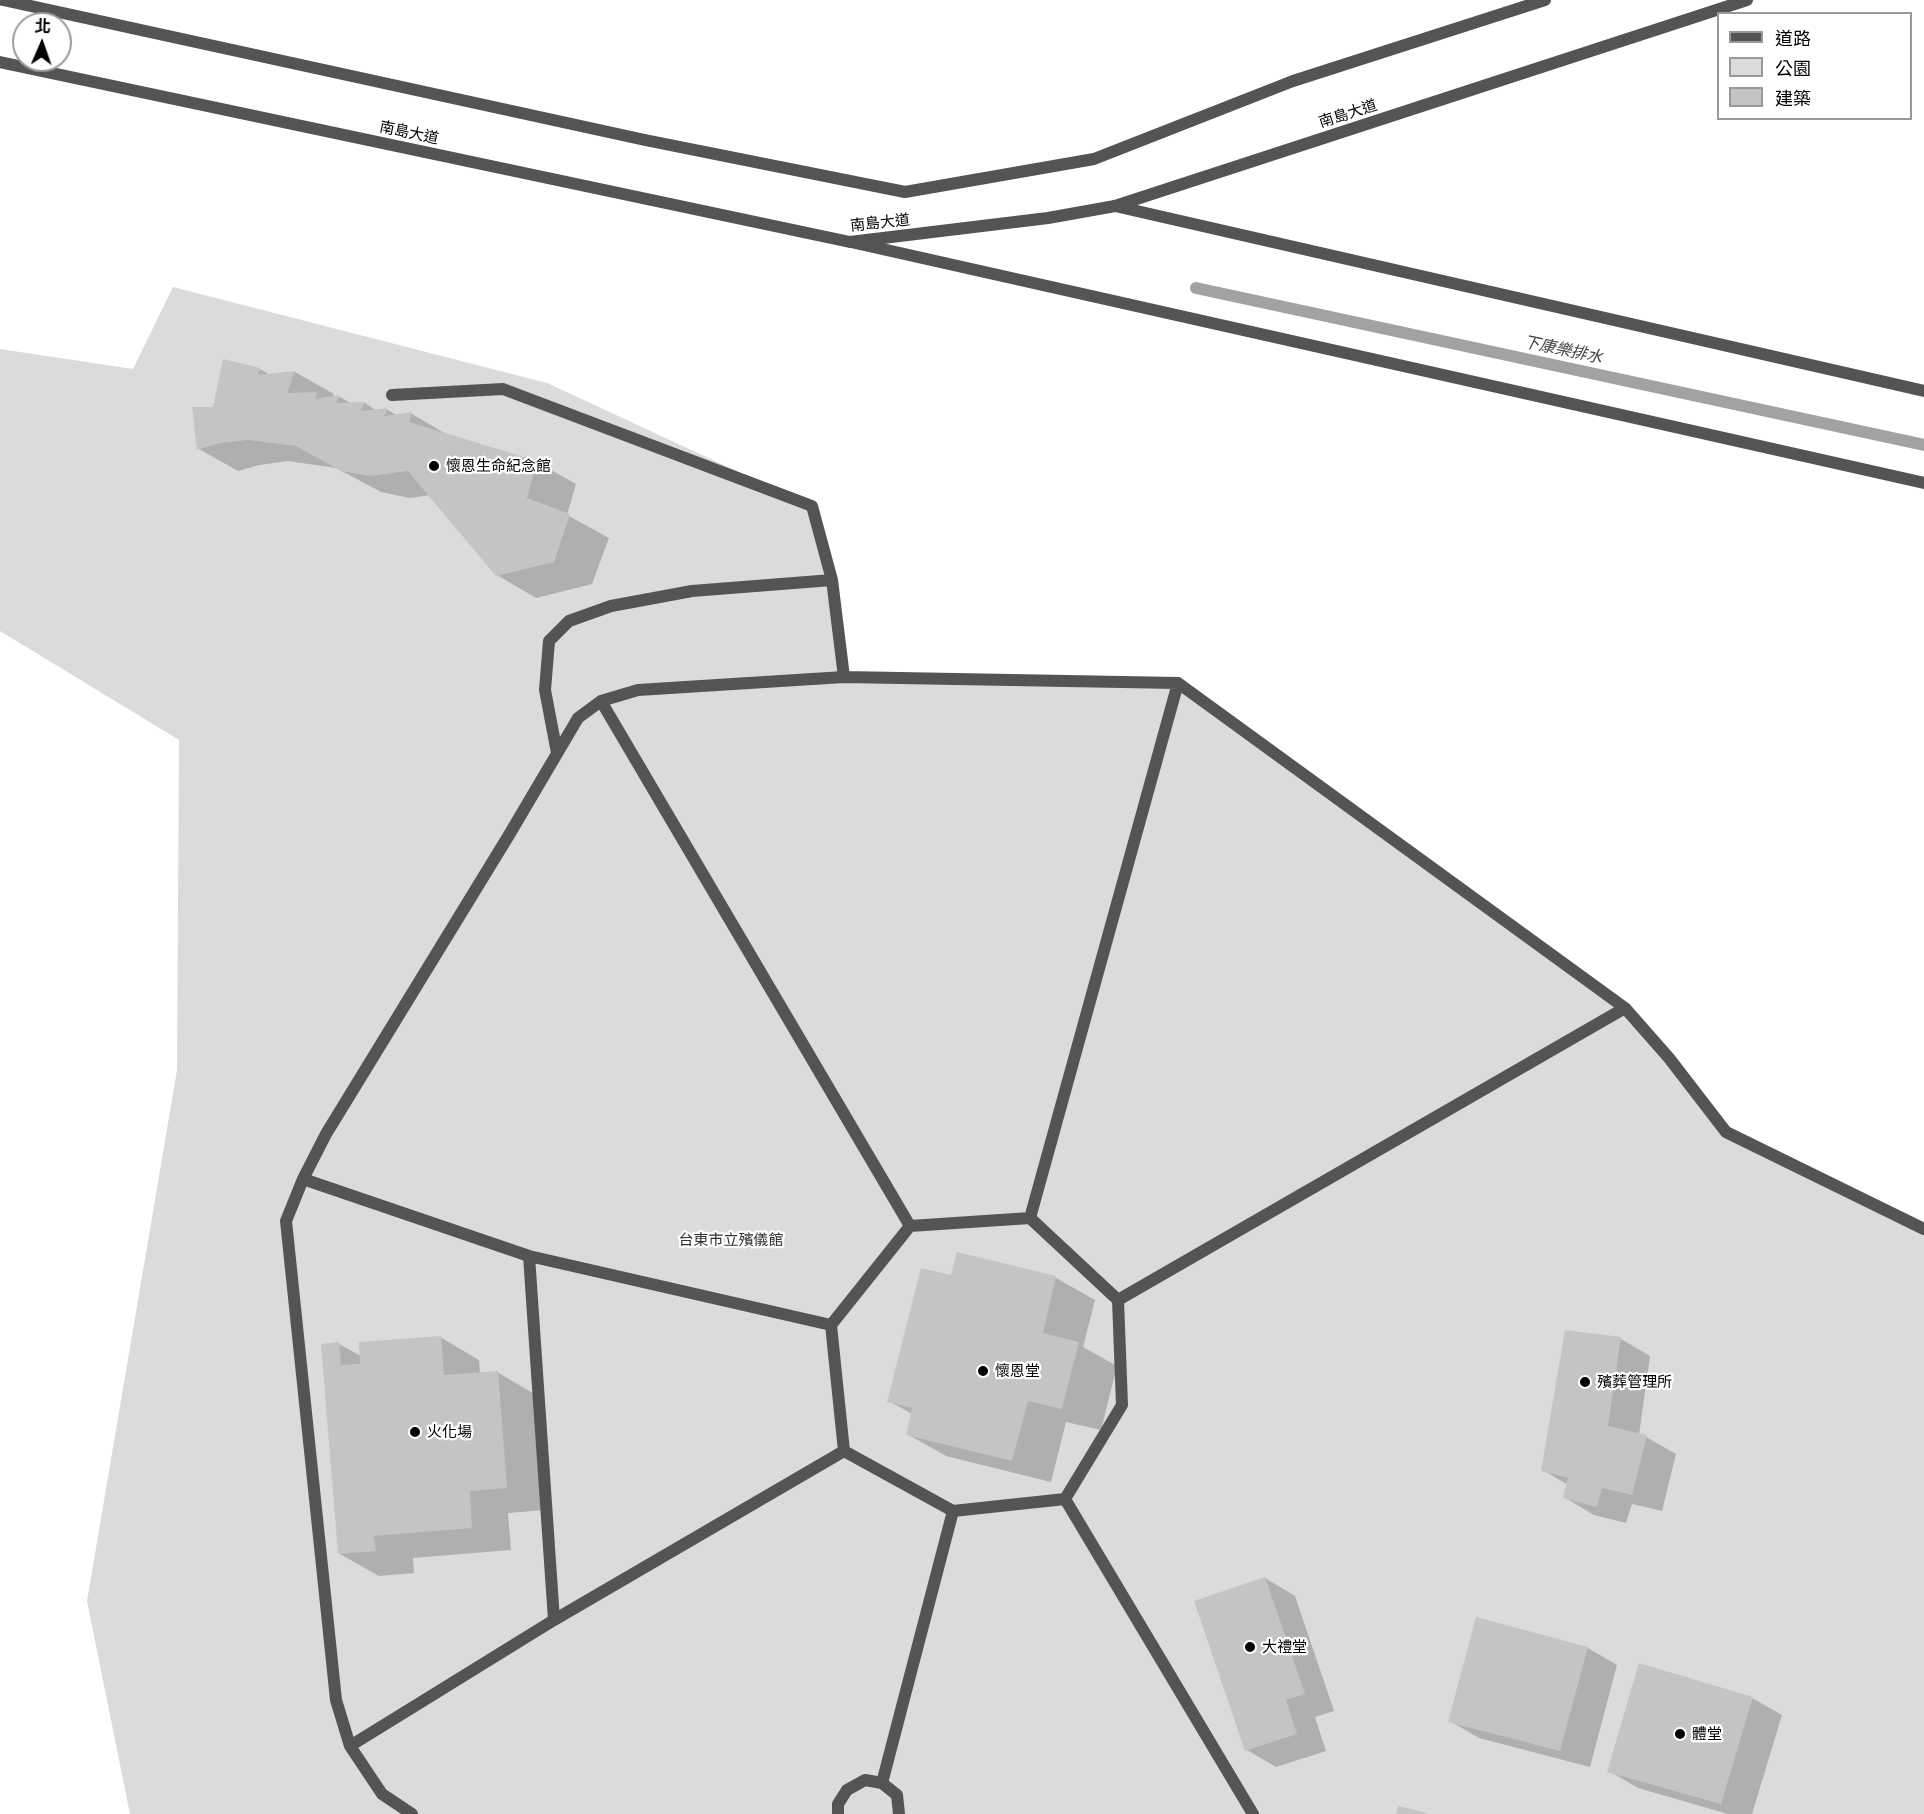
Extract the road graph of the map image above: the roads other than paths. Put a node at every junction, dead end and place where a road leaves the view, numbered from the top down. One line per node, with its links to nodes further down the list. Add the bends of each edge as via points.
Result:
1 (3, 0): 2 (street, 南島大道, via 645,140 905,192 1094,159 1293,81)
2 (1545, 0)
3 (1747, 0): 5 (street, 南島大道)
4 (0, 62): 6 (street, 南島大道)
5 (1115, 206): 6 (street, 南島大道); 7 (street)
6 (850, 242): 9 (street)
7 (1924, 391)
8 (392, 395): 10 (street, via 503,389 812,506)
9 (1924, 483)
10 (832, 580): 11 (street); 14 (street, via 692,591 611,606 569,621 549,641 545,690)
11 (844, 677): 12 (street); 13 (street, via 638,690)
12 (1178, 683): 15 (street); 17 (street)
13 (601, 701): 14 (street, via 578,718); 18 (street)
14 (557, 753): 16 (street, via 326,1134)
15 (1625, 1008): 19 (street, via 1726,1132); 21 (street)
16 (303, 1179): 20 (street); 27 (street, via 286,1221 336,1700)
17 (1030, 1218): 18 (street); 21 (street)
18 (910, 1226): 22 (street)
19 (1924, 1229)
20 (530, 1256): 22 (street); 26 (street)
21 (1118, 1300): 24 (street, via 1122,1405)
22 (831, 1325): 23 (street)
23 (844, 1451): 25 (street); 26 (street)
24 (1065, 1499): 25 (street); 32 (street)
25 (953, 1511): 28 (street)
26 (554, 1620): 27 (street)
27 (350, 1746): 29 (street, via 382,1794)
28 (882, 1783): 30 (street, via 865,1780 847,1790 838,1804); 31 (street, via 897,1795)
29 (412, 1814)
30 (838, 1814)
31 (899, 1814)
32 (1252, 1814)

